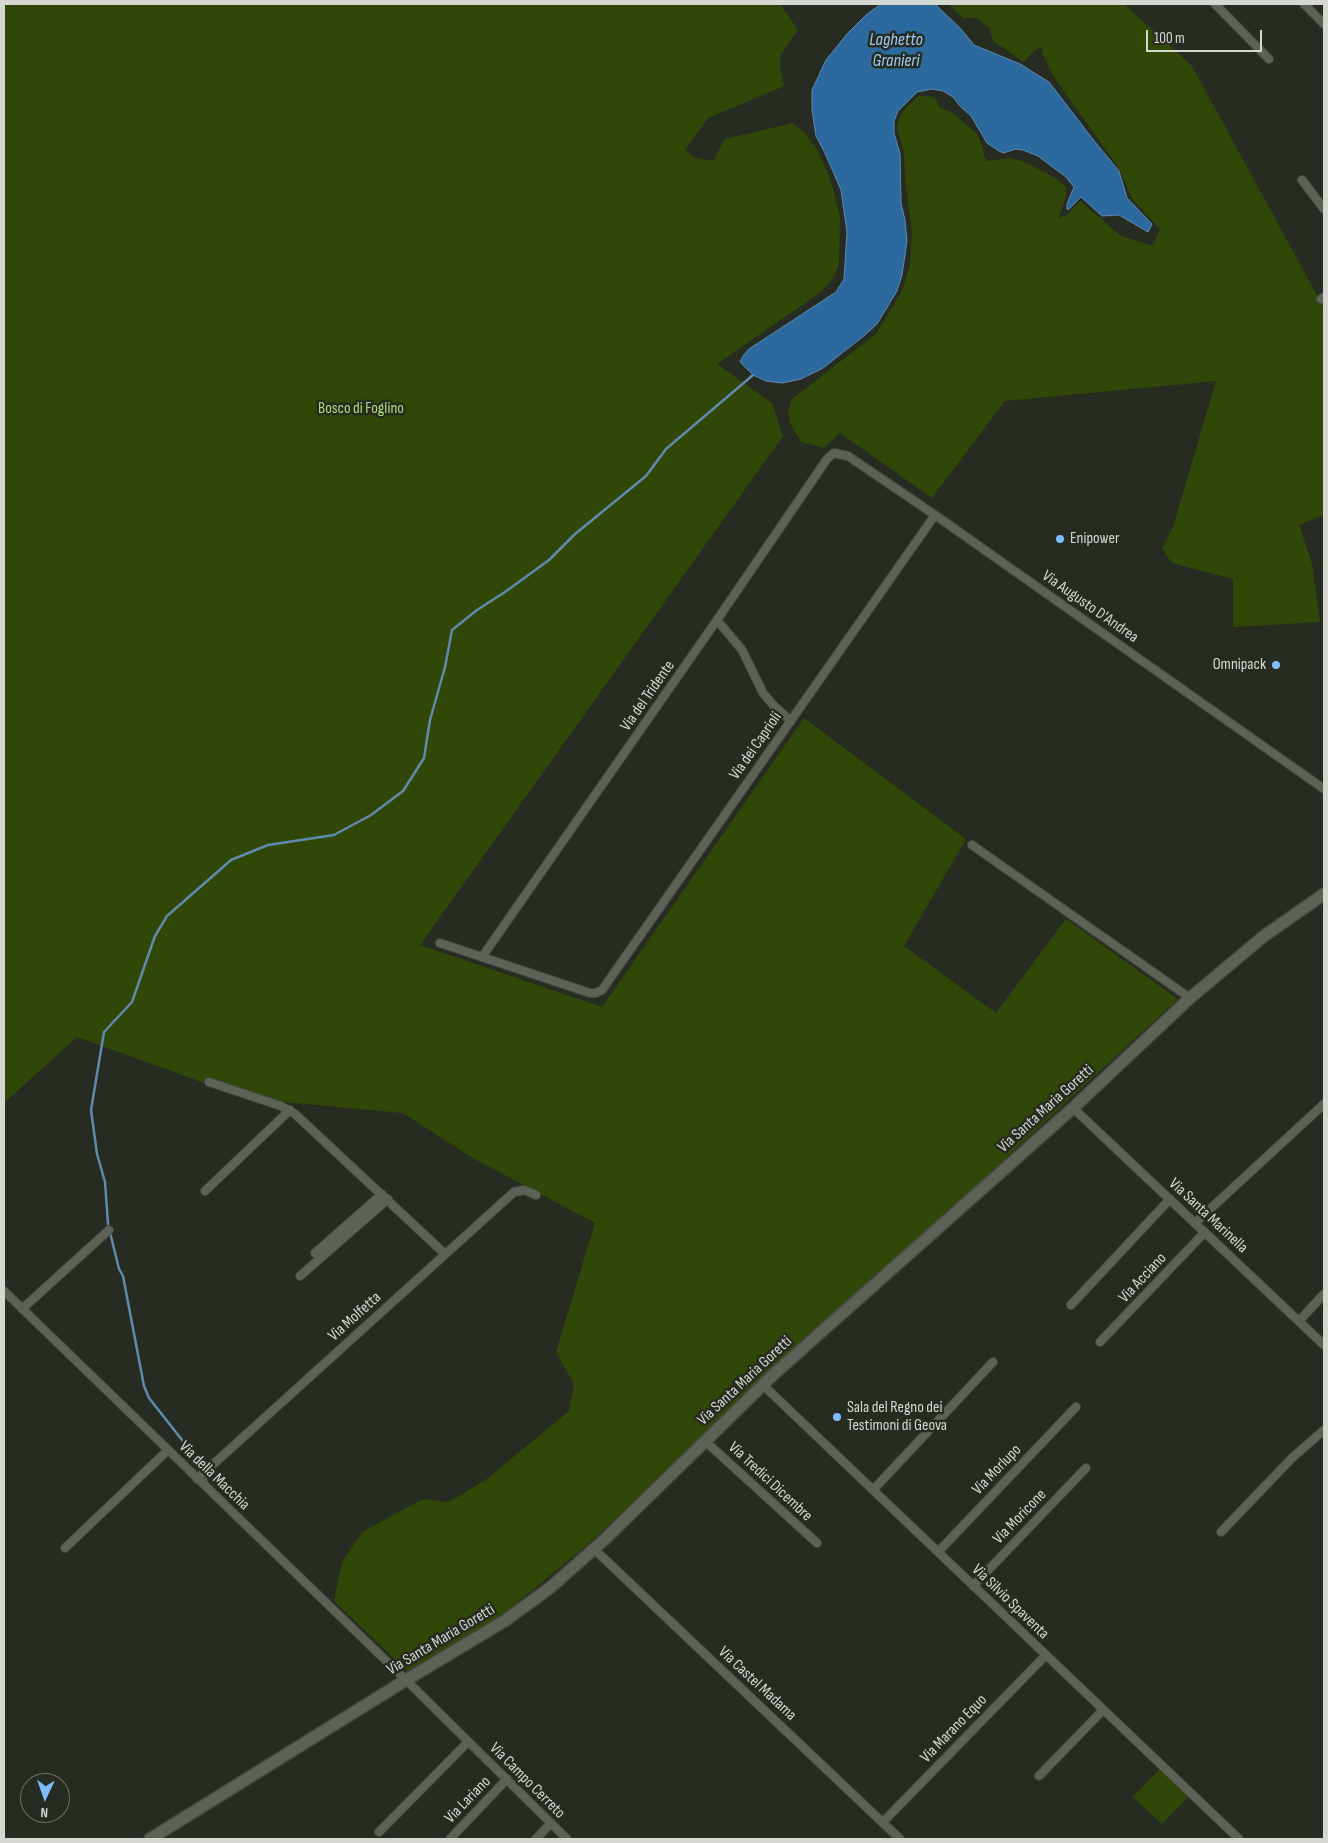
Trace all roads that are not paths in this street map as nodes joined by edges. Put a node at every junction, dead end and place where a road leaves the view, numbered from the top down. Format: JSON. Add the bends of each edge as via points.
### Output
{"nodes":[{"id":1,"x":1215,"y":4,"type":"edge"},
{"id":2,"x":1304,"y":4,"type":"edge"},
{"id":3,"x":1324,"y":24,"type":"edge"},
{"id":4,"x":1269,"y":59,"type":"dead end"},
{"id":5,"x":1302,"y":180,"type":"dead end"},
{"id":6,"x":1324,"y":208,"type":"edge"},
{"id":7,"x":837,"y":453,"type":"joint"},
{"id":8,"x":935,"y":515,"type":"junction"},
{"id":9,"x":717,"y":620,"type":"junction"},
{"id":10,"x":791,"y":721,"type":"junction"},
{"id":11,"x":1324,"y":789,"type":"edge"},
{"id":12,"x":972,"y":845,"type":"dead end"},
{"id":13,"x":1324,"y":894,"type":"edge"},
{"id":14,"x":440,"y":943,"type":"dead end"},
{"id":15,"x":482,"y":957,"type":"junction"},
{"id":16,"x":1190,"y":998,"type":"junction"},
{"id":17,"x":209,"y":1082,"type":"dead end"},
{"id":18,"x":1324,"y":1104,"type":"edge"},
{"id":19,"x":1073,"y":1108,"type":"junction"},
{"id":20,"x":290,"y":1110,"type":"junction"},
{"id":21,"x":205,"y":1191,"type":"dead end"},
{"id":22,"x":536,"y":1195,"type":"dead end"},
{"id":23,"x":385,"y":1196,"type":"junction"},
{"id":24,"x":1170,"y":1199,"type":"junction"},
{"id":25,"x":1195,"y":1223,"type":"junction"},
{"id":26,"x":109,"y":1230,"type":"dead end"},
{"id":27,"x":1205,"y":1232,"type":"junction"},
{"id":28,"x":316,"y":1253,"type":"dead end"},
{"id":29,"x":445,"y":1254,"type":"junction"},
{"id":30,"x":300,"y":1276,"type":"dead end"},
{"id":31,"x":4,"y":1291,"type":"edge"},
{"id":32,"x":1324,"y":1294,"type":"edge"},
{"id":33,"x":1071,"y":1305,"type":"dead end"},
{"id":34,"x":22,"y":1309,"type":"junction"},
{"id":35,"x":1299,"y":1320,"type":"junction"},
{"id":36,"x":1100,"y":1342,"type":"dead end"},
{"id":37,"x":1324,"y":1345,"type":"edge"},
{"id":38,"x":993,"y":1362,"type":"dead end"},
{"id":39,"x":763,"y":1385,"type":"junction"},
{"id":40,"x":1076,"y":1406,"type":"dead end"},
{"id":41,"x":1324,"y":1430,"type":"edge"},
{"id":42,"x":705,"y":1440,"type":"junction"},
{"id":43,"x":168,"y":1450,"type":"junction"},
{"id":44,"x":1086,"y":1468,"type":"dead end"},
{"id":45,"x":198,"y":1478,"type":"junction"},
{"id":46,"x":873,"y":1490,"type":"junction"},
{"id":47,"x":1222,"y":1532,"type":"dead end"},
{"id":48,"x":816,"y":1543,"type":"dead end"},
{"id":49,"x":65,"y":1548,"type":"dead end"},
{"id":50,"x":594,"y":1549,"type":"junction"},
{"id":51,"x":938,"y":1552,"type":"junction"},
{"id":52,"x":973,"y":1586,"type":"junction"},
{"id":53,"x":1046,"y":1655,"type":"junction"},
{"id":54,"x":406,"y":1680,"type":"junction"},
{"id":55,"x":1103,"y":1710,"type":"junction"},
{"id":56,"x":468,"y":1742,"type":"junction"},
{"id":57,"x":1040,"y":1776,"type":"dead end"},
{"id":58,"x":507,"y":1779,"type":"junction"},
{"id":59,"x":883,"y":1822,"type":"junction"},
{"id":60,"x":551,"y":1823,"type":"junction"},
{"id":61,"x":379,"y":1832,"type":"dead end"},
{"id":62,"x":150,"y":1839,"type":"edge"},
{"id":63,"x":450,"y":1839,"type":"edge"},
{"id":64,"x":536,"y":1839,"type":"edge"},
{"id":65,"x":567,"y":1839,"type":"edge"},
{"id":66,"x":900,"y":1839,"type":"edge"},
{"id":67,"x":1239,"y":1839,"type":"edge"}],
"edges":[{"from":1,"to":4,"type":"street"},
{"from":2,"to":3,"type":"street"},
{"from":5,"to":6,"type":"street"},
{"from":7,"to":8,"type":"street","name":"Via Augusto D'Andrea","via":[[850,457]]},
{"from":7,"to":9,"type":"street","name":"Via del Tridente","via":[[828,457]]},
{"from":8,"to":10,"type":"street","name":"Via dei Caprioli"},
{"from":8,"to":11,"type":"street","name":"Via Augusto D'Andrea"},
{"from":9,"to":10,"type":"street","via":[[742,650],[766,698]]},
{"from":9,"to":15,"type":"street","name":"Via del Tridente"},
{"from":10,"to":15,"type":"street","name":"Via dei Caprioli","via":[[599,992],[590,993]]},
{"from":12,"to":16,"type":"street"},
{"from":13,"to":16,"type":"main road","name":"Via Santa Maria Goretti","via":[[1264,936]]},
{"from":14,"to":15,"type":"street"},
{"from":16,"to":19,"type":"main road","name":"Via Santa Maria Goretti"},
{"from":17,"to":20,"type":"street"},
{"from":18,"to":25,"type":"street"},
{"from":19,"to":24,"type":"street","name":"Via Santa Marinella"},
{"from":19,"to":39,"type":"main road","name":"Via Santa Maria Goretti"},
{"from":20,"to":21,"type":"street"},
{"from":20,"to":23,"type":"street"},
{"from":22,"to":29,"type":"street","name":"Via Molfetta","via":[[524,1190],[514,1192]]},
{"from":23,"to":28,"type":"street"},
{"from":23,"to":29,"type":"street"},
{"from":23,"to":30,"type":"street"},
{"from":24,"to":25,"type":"street","name":"Via Santa Marinella"},
{"from":24,"to":33,"type":"street"},
{"from":25,"to":27,"type":"street","name":"Via Santa Marinella"},
{"from":26,"to":34,"type":"street"},
{"from":27,"to":35,"type":"street","name":"Via Santa Marinella"},
{"from":27,"to":36,"type":"street","name":"Via Acciano"},
{"from":29,"to":45,"type":"street","name":"Via Molfetta"},
{"from":31,"to":34,"type":"street","name":"Via della Macchia"},
{"from":32,"to":35,"type":"street"},
{"from":34,"to":43,"type":"street","name":"Via della Macchia"},
{"from":35,"to":37,"type":"street","name":"Via Santa Marinella"},
{"from":38,"to":46,"type":"street"},
{"from":39,"to":42,"type":"main road","name":"Via Santa Maria Goretti"},
{"from":39,"to":46,"type":"street","name":"Via Silvio Spaventa"},
{"from":40,"to":51,"type":"street","name":"Via Morlupo"},
{"from":41,"to":47,"type":"street","via":[[1288,1462]]},
{"from":42,"to":48,"type":"street","name":"Via Tredici Dicembre"},
{"from":42,"to":50,"type":"main road","name":"Via Santa Maria Goretti"},
{"from":43,"to":45,"type":"street","name":"Via della Macchia"},
{"from":43,"to":49,"type":"street"},
{"from":44,"to":52,"type":"street","name":"Via Moricone"},
{"from":45,"to":54,"type":"street","name":"Via della Macchia"},
{"from":46,"to":51,"type":"street","name":"Via Silvio Spaventa"},
{"from":50,"to":54,"type":"main road","name":"Via Santa Maria Goretti","via":[[514,1614]]},
{"from":50,"to":59,"type":"street","name":"Via Castel Madama"},
{"from":51,"to":52,"type":"street","name":"Via Silvio Spaventa"},
{"from":52,"to":53,"type":"street","name":"Via Silvio Spaventa"},
{"from":53,"to":55,"type":"street","name":"Via Silvio Spaventa"},
{"from":53,"to":59,"type":"street","name":"Via Marano Equo"},
{"from":54,"to":56,"type":"street","name":"Via Campo Cerreto"},
{"from":54,"to":62,"type":"main road","name":"Via Santa Maria Goretti"},
{"from":55,"to":57,"type":"street"},
{"from":55,"to":67,"type":"street","name":"Via Silvio Spaventa"},
{"from":56,"to":58,"type":"street","name":"Via Campo Cerreto"},
{"from":56,"to":61,"type":"street","name":"Via Campo Cerreto"},
{"from":58,"to":60,"type":"street","name":"Via Campo Cerreto"},
{"from":58,"to":63,"type":"street","name":"Via Lariano"},
{"from":59,"to":66,"type":"street","name":"Via Castel Madama"},
{"from":60,"to":64,"type":"street"},
{"from":60,"to":65,"type":"street","name":"Via Campo Cerreto"}]}
